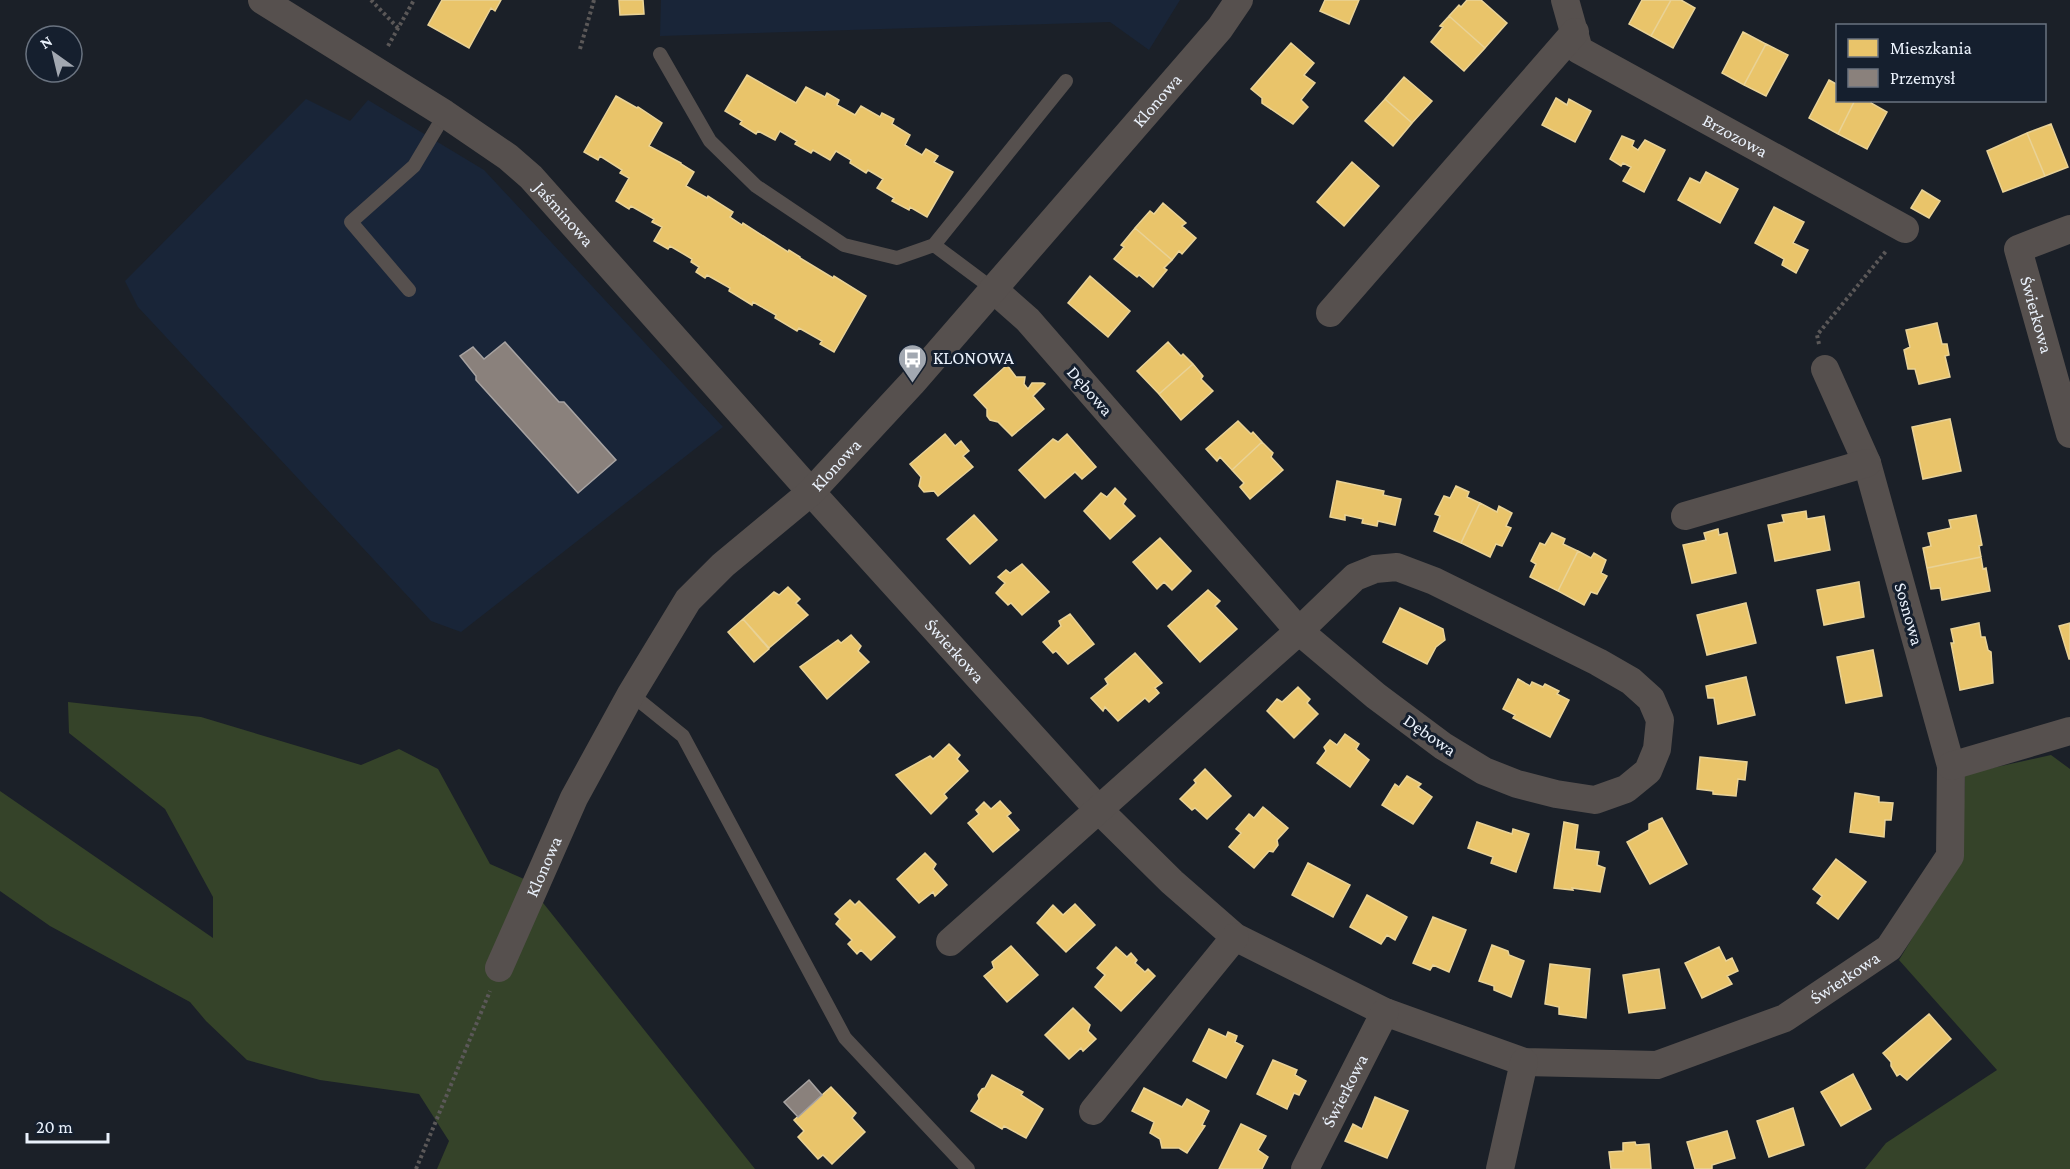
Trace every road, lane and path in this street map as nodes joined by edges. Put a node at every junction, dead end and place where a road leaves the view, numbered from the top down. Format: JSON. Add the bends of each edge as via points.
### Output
{"nodes":[{"id":1,"x":262,"y":0,"type":"edge"},
{"id":2,"x":371,"y":0,"type":"edge"},
{"id":3,"x":414,"y":0,"type":"edge"},
{"id":4,"x":594,"y":0,"type":"edge"},
{"id":5,"x":1239,"y":0,"type":"edge"},
{"id":6,"x":1565,"y":0,"type":"edge"},
{"id":7,"x":398,"y":28,"type":"junction"},
{"id":8,"x":1575,"y":32,"type":"junction"},
{"id":9,"x":580,"y":49,"type":"dead end"},
{"id":10,"x":660,"y":54,"type":"dead end"},
{"id":11,"x":374,"y":70,"type":"junction"},
{"id":12,"x":1066,"y":81,"type":"dead end"},
{"id":13,"x":445,"y":114,"type":"junction"},
{"id":14,"x":1905,"y":229,"type":"joint"},
{"id":15,"x":2070,"y":230,"type":"edge"},
{"id":16,"x":934,"y":245,"type":"junction"},
{"id":17,"x":993,"y":289,"type":"junction"},
{"id":18,"x":409,"y":290,"type":"dead end"},
{"id":19,"x":1330,"y":314,"type":"dead end"},
{"id":20,"x":1825,"y":369,"type":"joint"},
{"id":21,"x":2070,"y":434,"type":"edge"},
{"id":22,"x":1867,"y":463,"type":"junction"},
{"id":23,"x":811,"y":492,"type":"junction"},
{"id":24,"x":1685,"y":516,"type":"dead end"},
{"id":25,"x":1299,"y":631,"type":"junction"},
{"id":26,"x":631,"y":694,"type":"junction"},
{"id":27,"x":2070,"y":731,"type":"edge"},
{"id":28,"x":1951,"y":766,"type":"junction"},
{"id":29,"x":1099,"y":810,"type":"junction"},
{"id":30,"x":1235,"y":937,"type":"junction"},
{"id":31,"x":950,"y":942,"type":"dead end"},
{"id":32,"x":499,"y":968,"type":"joint"},
{"id":33,"x":1385,"y":1012,"type":"junction"},
{"id":34,"x":1524,"y":1062,"type":"junction"},
{"id":35,"x":1093,"y":1111,"type":"dead end"},
{"id":36,"x":416,"y":1169,"type":"edge"},
{"id":37,"x":968,"y":1169,"type":"edge"},
{"id":38,"x":1305,"y":1169,"type":"edge"},
{"id":39,"x":1500,"y":1169,"type":"edge"}],
"edges":[{"from":1,"to":11,"type":"street","name":"Jaśminowa"},
{"from":2,"to":7,"type":"path"},
{"from":3,"to":7,"type":"path"},
{"from":4,"to":9,"type":"path"},
{"from":5,"to":17,"type":"street","name":"Klonowa","via":[[1220,28]]},
{"from":6,"to":8,"type":"street","name":"Brzozowa"},
{"from":7,"to":11,"type":"path"},
{"from":8,"to":14,"type":"street","name":"Brzozowa","via":[[1580,50]]},
{"from":8,"to":19,"type":"street"},
{"from":10,"to":16,"type":"lane","via":[[710,141],[756,186],[844,245],[897,258]]},
{"from":11,"to":13,"type":"street","name":"Jaśminowa"},
{"from":12,"to":16,"type":"lane"},
{"from":13,"to":18,"type":"lane","via":[[414,166],[351,222]]},
{"from":13,"to":23,"type":"street","name":"Jaśminowa","via":[[531,177]]},
{"from":14,"to":20,"type":"path","via":[[1817,335]]},
{"from":15,"to":21,"type":"street","name":"Świerkowa","via":[[2018,249]]},
{"from":16,"to":17,"type":"lane"},
{"from":17,"to":23,"type":"street","name":"Klonowa"},
{"from":17,"to":25,"type":"street","name":"Dębowa","via":[[1028,320]]},
{"from":20,"to":22,"type":"street","name":"Sosnowa"},
{"from":22,"to":24,"type":"street"},
{"from":22,"to":28,"type":"street","name":"Sosnowa"},
{"from":23,"to":26,"type":"street","name":"Klonowa","via":[[723,565],[688,600]]},
{"from":23,"to":29,"type":"street","name":"Świerkowa"},
{"from":25,"to":25,"type":"street","name":"Dębowa","via":[[1443,746],[1484,771],[1517,784],[1595,800],[1626,789],[1648,771],[1657,749],[1660,720],[1651,699],[1631,681],[1434,581],[1397,567],[1375,569],[1355,577]]},
{"from":25,"to":29,"type":"street"},
{"from":26,"to":32,"type":"street","name":"Klonowa","via":[[574,798]]},
{"from":26,"to":37,"type":"lane","via":[[683,736],[845,1038]]},
{"from":27,"to":28,"type":"street"},
{"from":28,"to":34,"type":"street","name":"Świerkowa","via":[[1950,856],[1888,948],[1785,1018],[1657,1065]]},
{"from":29,"to":30,"type":"street","name":"Świerkowa"},
{"from":29,"to":31,"type":"street"},
{"from":30,"to":33,"type":"street","name":"Świerkowa"},
{"from":30,"to":35,"type":"street"},
{"from":32,"to":36,"type":"path"},
{"from":33,"to":34,"type":"street","name":"Świerkowa"},
{"from":33,"to":38,"type":"street","name":"Świerkowa"},
{"from":34,"to":39,"type":"street"}]}
